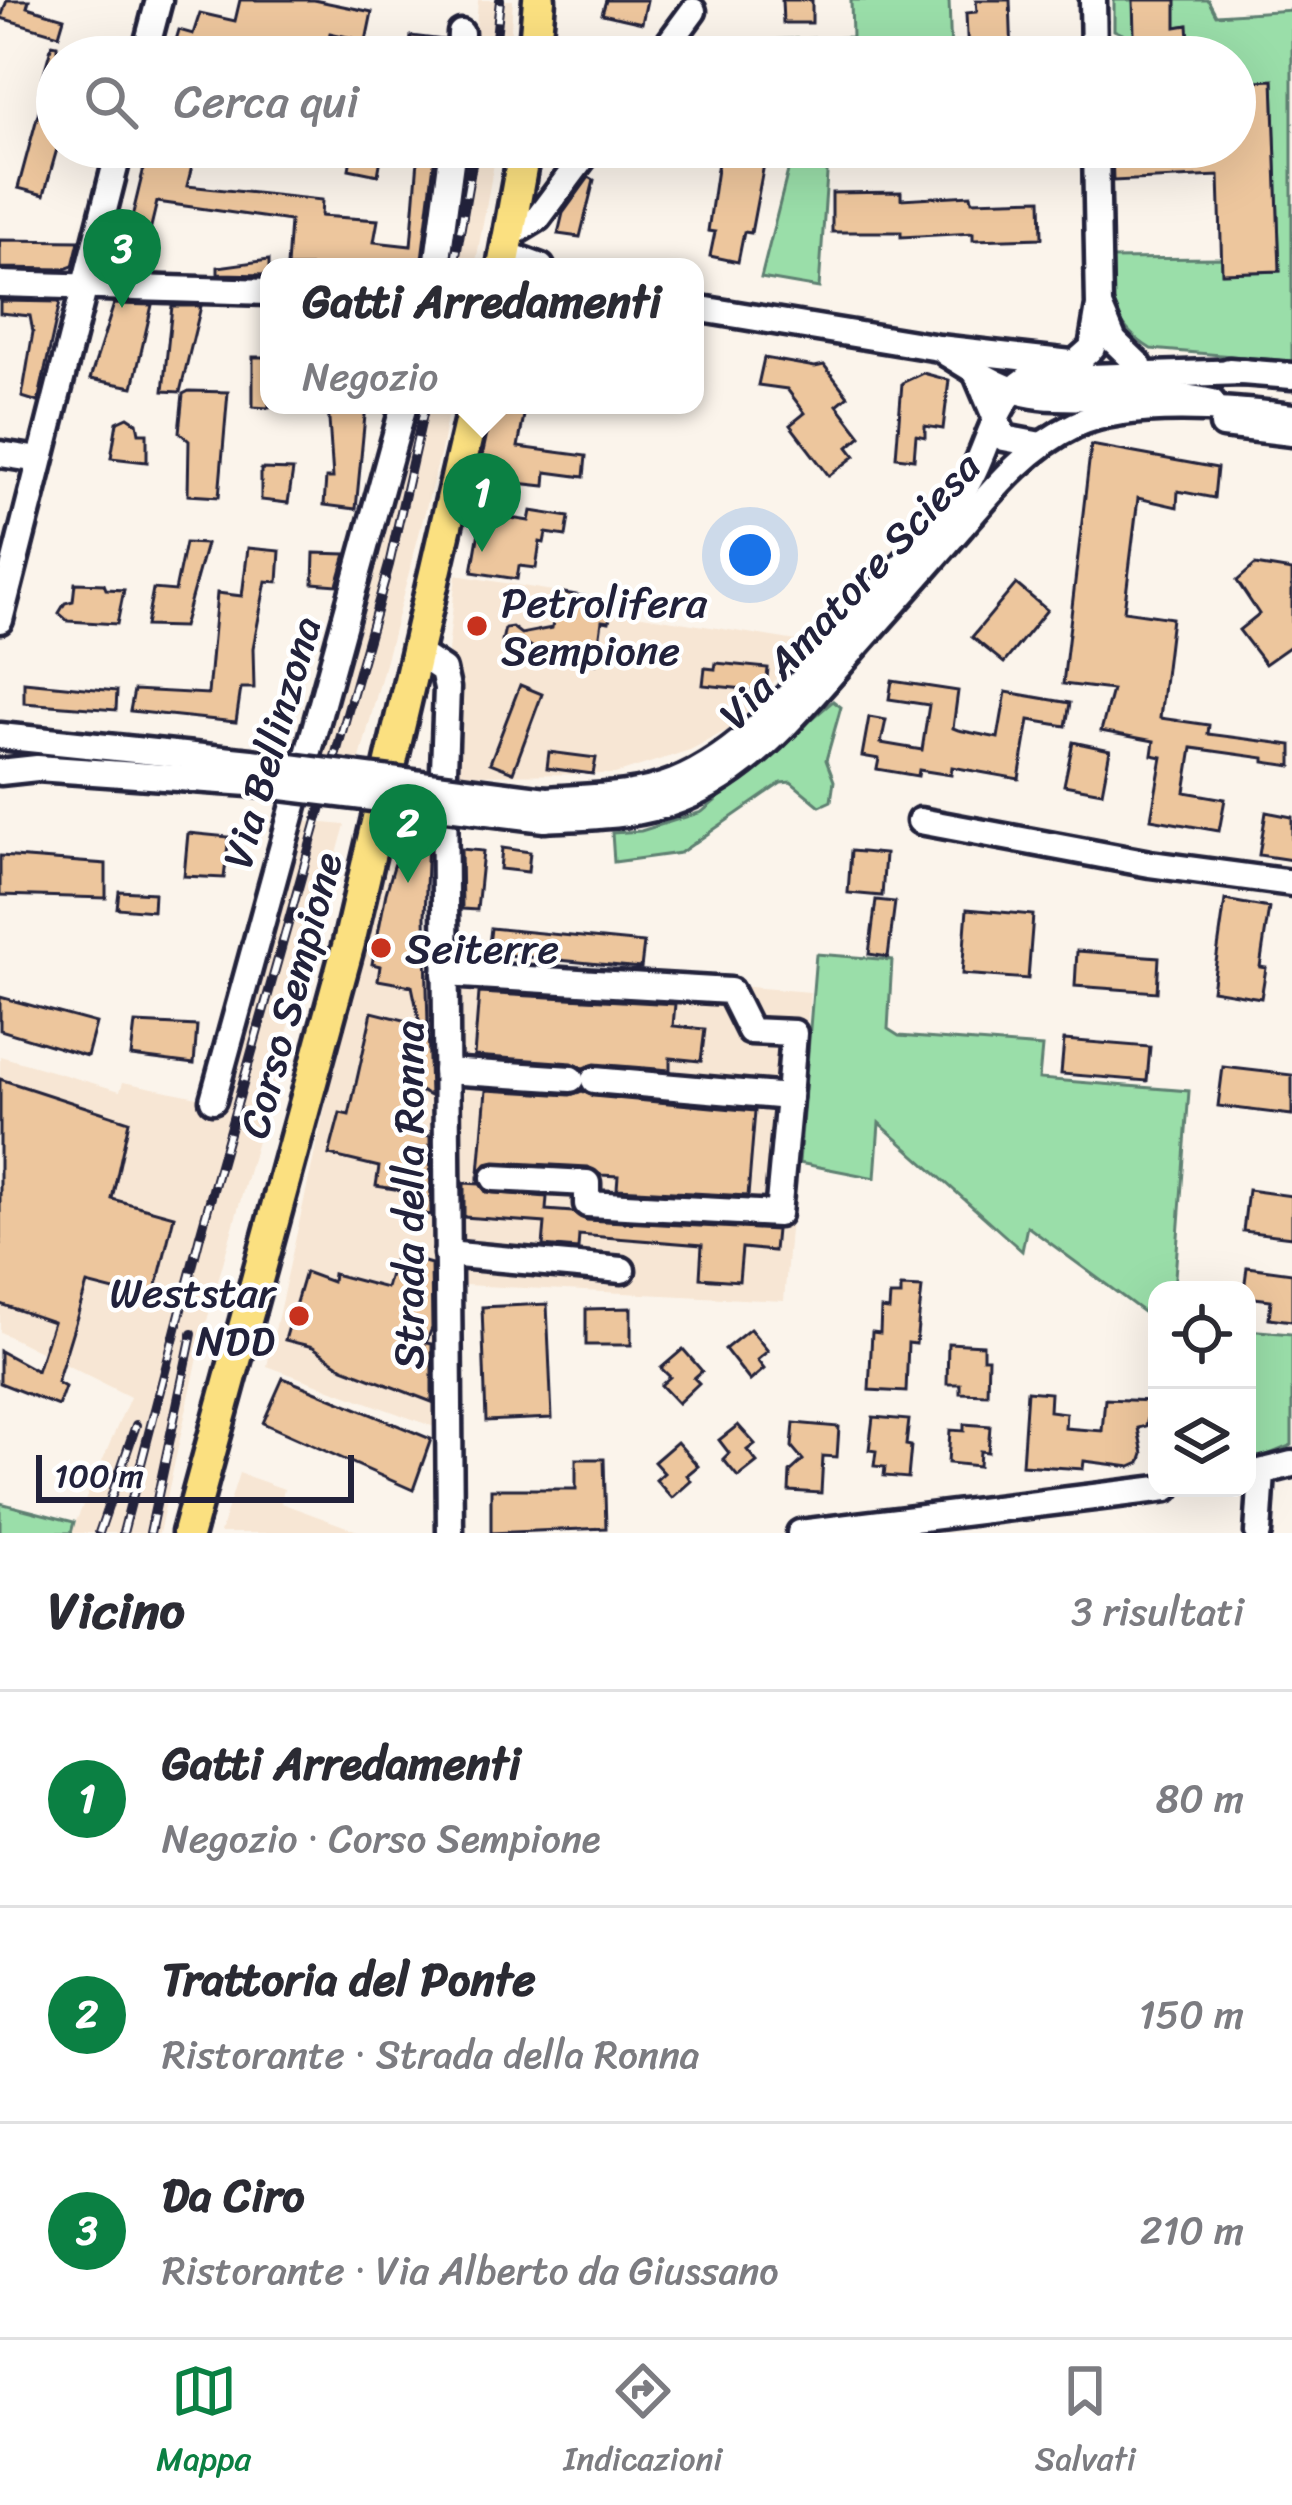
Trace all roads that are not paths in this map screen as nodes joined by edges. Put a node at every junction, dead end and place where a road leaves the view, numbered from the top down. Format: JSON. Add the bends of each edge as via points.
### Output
{"nodes":[{"id":1,"x":159,"y":0,"type":"edge"},
{"id":2,"x":539,"y":0,"type":"edge"},
{"id":3,"x":1093,"y":0,"type":"edge"},
{"id":4,"x":693,"y":11,"type":"dead end"},
{"id":5,"x":150,"y":36,"type":"edge"},
{"id":6,"x":536,"y":36,"type":"edge"},
{"id":7,"x":674,"y":36,"type":"edge"},
{"id":8,"x":1094,"y":36,"type":"edge"},
{"id":9,"x":115,"y":168,"type":"edge"},
{"id":10,"x":450,"y":168,"type":"edge"},
{"id":11,"x":521,"y":168,"type":"edge"},
{"id":12,"x":575,"y":168,"type":"edge"},
{"id":13,"x":1096,"y":168,"type":"edge"},
{"id":14,"x":506,"y":252,"type":"edge"},
{"id":15,"x":438,"y":258,"type":"edge"},
{"id":16,"x":0,"y":284,"type":"edge"},
{"id":17,"x":85,"y":284,"type":"junction"},
{"id":18,"x":260,"y":292,"type":"edge"},
{"id":19,"x":1099,"y":306,"type":"junction"},
{"id":20,"x":704,"y":309,"type":"edge"},
{"id":21,"x":939,"y":348,"type":"junction"},
{"id":22,"x":1074,"y":364,"type":"junction"},
{"id":23,"x":1139,"y":364,"type":"junction"},
{"id":24,"x":976,"y":371,"type":"junction"},
{"id":25,"x":1244,"y":372,"type":"junction"},
{"id":26,"x":1292,"y":376,"type":"edge"},
{"id":27,"x":1011,"y":389,"type":"junction"},
{"id":28,"x":1175,"y":411,"type":"junction"},
{"id":29,"x":1261,"y":413,"type":"junction"},
{"id":30,"x":402,"y":414,"type":"edge"},
{"id":31,"x":472,"y":414,"type":"edge"},
{"id":32,"x":1292,"y":417,"type":"edge"},
{"id":33,"x":996,"y":424,"type":"junction"},
{"id":34,"x":1292,"y":433,"type":"edge"},
{"id":35,"x":1040,"y":445,"type":"junction"},
{"id":36,"x":0,"y":454,"type":"edge"},
{"id":37,"x":39,"y":460,"type":"junction"},
{"id":38,"x":23,"y":523,"type":"junction"},
{"id":39,"x":0,"y":571,"type":"edge"},
{"id":40,"x":0,"y":620,"type":"edge"},
{"id":41,"x":419,"y":654,"type":"junction"},
{"id":42,"x":0,"y":736,"type":"edge"},
{"id":43,"x":0,"y":772,"type":"edge"},
{"id":44,"x":250,"y":772,"type":"junction"},
{"id":45,"x":546,"y":810,"type":"junction"},
{"id":46,"x":920,"y":821,"type":"dead end"},
{"id":47,"x":1292,"y":883,"type":"edge"},
{"id":48,"x":445,"y":974,"type":"junction"},
{"id":49,"x":446,"y":1071,"type":"junction"},
{"id":50,"x":789,"y":1097,"type":"junction"},
{"id":51,"x":213,"y":1100,"type":"dead end"},
{"id":52,"x":494,"y":1178,"type":"dead end"},
{"id":53,"x":447,"y":1254,"type":"junction"},
{"id":54,"x":622,"y":1270,"type":"dead end"},
{"id":55,"x":1292,"y":1463,"type":"edge"},
{"id":56,"x":1256,"y":1473,"type":"edge"},
{"id":57,"x":1148,"y":1490,"type":"edge"},
{"id":58,"x":1256,"y":1497,"type":"edge"},
{"id":59,"x":812,"y":1532,"type":"edge"},
{"id":60,"x":188,"y":1533,"type":"edge"},
{"id":61,"x":450,"y":1533,"type":"edge"},
{"id":62,"x":800,"y":1533,"type":"edge"},
{"id":63,"x":1258,"y":1533,"type":"edge"}],
"edges":[{"from":1,"to":5,"type":"street"},
{"from":2,"to":6,"type":"main road"},
{"from":3,"to":8,"type":"street"},
{"from":4,"to":7,"type":"street"},
{"from":9,"to":17,"type":"street"},
{"from":10,"to":15,"type":"street"},
{"from":11,"to":14,"type":"main road"},
{"from":12,"to":14,"type":"street"},
{"from":13,"to":19,"type":"street"},
{"from":16,"to":17,"type":"street"},
{"from":17,"to":18,"type":"street"},
{"from":17,"to":37,"type":"street"},
{"from":19,"to":22,"type":"street","via":[[1092,347]]},
{"from":19,"to":23,"type":"street","via":[[1114,341]]},
{"from":20,"to":21,"type":"street","name":"Via Amatore Sciesa"},
{"from":21,"to":22,"type":"street","name":"Via Amatore Sciesa"},
{"from":21,"to":24,"type":"street","name":"Via Amatore Sciesa"},
{"from":22,"to":23,"type":"street","name":"Via Amatore Sciesa"},
{"from":23,"to":25,"type":"street","name":"Via Amatore Sciesa"},
{"from":24,"to":27,"type":"street","name":"Via Amatore Sciesa"},
{"from":24,"to":33,"type":"street","name":"Via Amatore Sciesa"},
{"from":25,"to":26,"type":"street","name":"Via Amatore Sciesa"},
{"from":25,"to":27,"type":"street","name":"Via Amatore Sciesa","via":[[1027,379]]},
{"from":27,"to":29,"type":"street","name":"Via Amatore Sciesa","via":[[1040,396],[1176,393]]},
{"from":27,"to":33,"type":"street","name":"Via Amatore Sciesa"},
{"from":28,"to":29,"type":"street","name":"Via Amatore Sciesa"},
{"from":28,"to":34,"type":"street","name":"Via Amatore Sciesa","via":[[1192,422]]},
{"from":28,"to":35,"type":"street","name":"Via Amatore Sciesa","via":[[1078,423]]},
{"from":29,"to":32,"type":"street","name":"Via Amatore Sciesa"},
{"from":30,"to":51,"type":"street","name":"Via Bellinzona"},
{"from":31,"to":41,"type":"main road","name":"Corso Sempione"},
{"from":33,"to":35,"type":"street","name":"Via Amatore Sciesa","via":[[1004,439]]},
{"from":33,"to":45,"type":"street","name":"Via Amatore Sciesa","via":[[968,483],[764,721],[673,782]]},
{"from":35,"to":45,"type":"street","name":"Via Amatore Sciesa","via":[[777,736],[724,776],[679,801],[632,813]]},
{"from":36,"to":37,"type":"street"},
{"from":37,"to":38,"type":"street"},
{"from":38,"to":39,"type":"street"},
{"from":38,"to":40,"type":"street"},
{"from":41,"to":48,"type":"street","name":"Strada della Ronna","via":[[443,670],[447,688]]},
{"from":41,"to":60,"type":"main road","name":"Corso Sempione","via":[[350,943]]},
{"from":42,"to":44,"type":"street","name":"Via Amatore Sciesa"},
{"from":43,"to":44,"type":"street","name":"Via Amatore Sciesa"},
{"from":44,"to":45,"type":"street","name":"Via Amatore Sciesa","bridge":true},
{"from":46,"to":47,"type":"street"},
{"from":48,"to":49,"type":"street","name":"Strada della Ronna"},
{"from":48,"to":50,"type":"street","via":[[730,991],[750,1031],[794,1033]]},
{"from":49,"to":50,"type":"street"},
{"from":49,"to":53,"type":"street","name":"Strada della Ronna"},
{"from":50,"to":52,"type":"street","via":[[778,1214],[586,1204],[587,1183]]},
{"from":53,"to":54,"type":"street"},
{"from":53,"to":61,"type":"street","name":"Strada della Ronna"},
{"from":55,"to":56,"type":"street"},
{"from":57,"to":59,"type":"street"},
{"from":58,"to":63,"type":"street"},
{"from":59,"to":62,"type":"street"}]}
